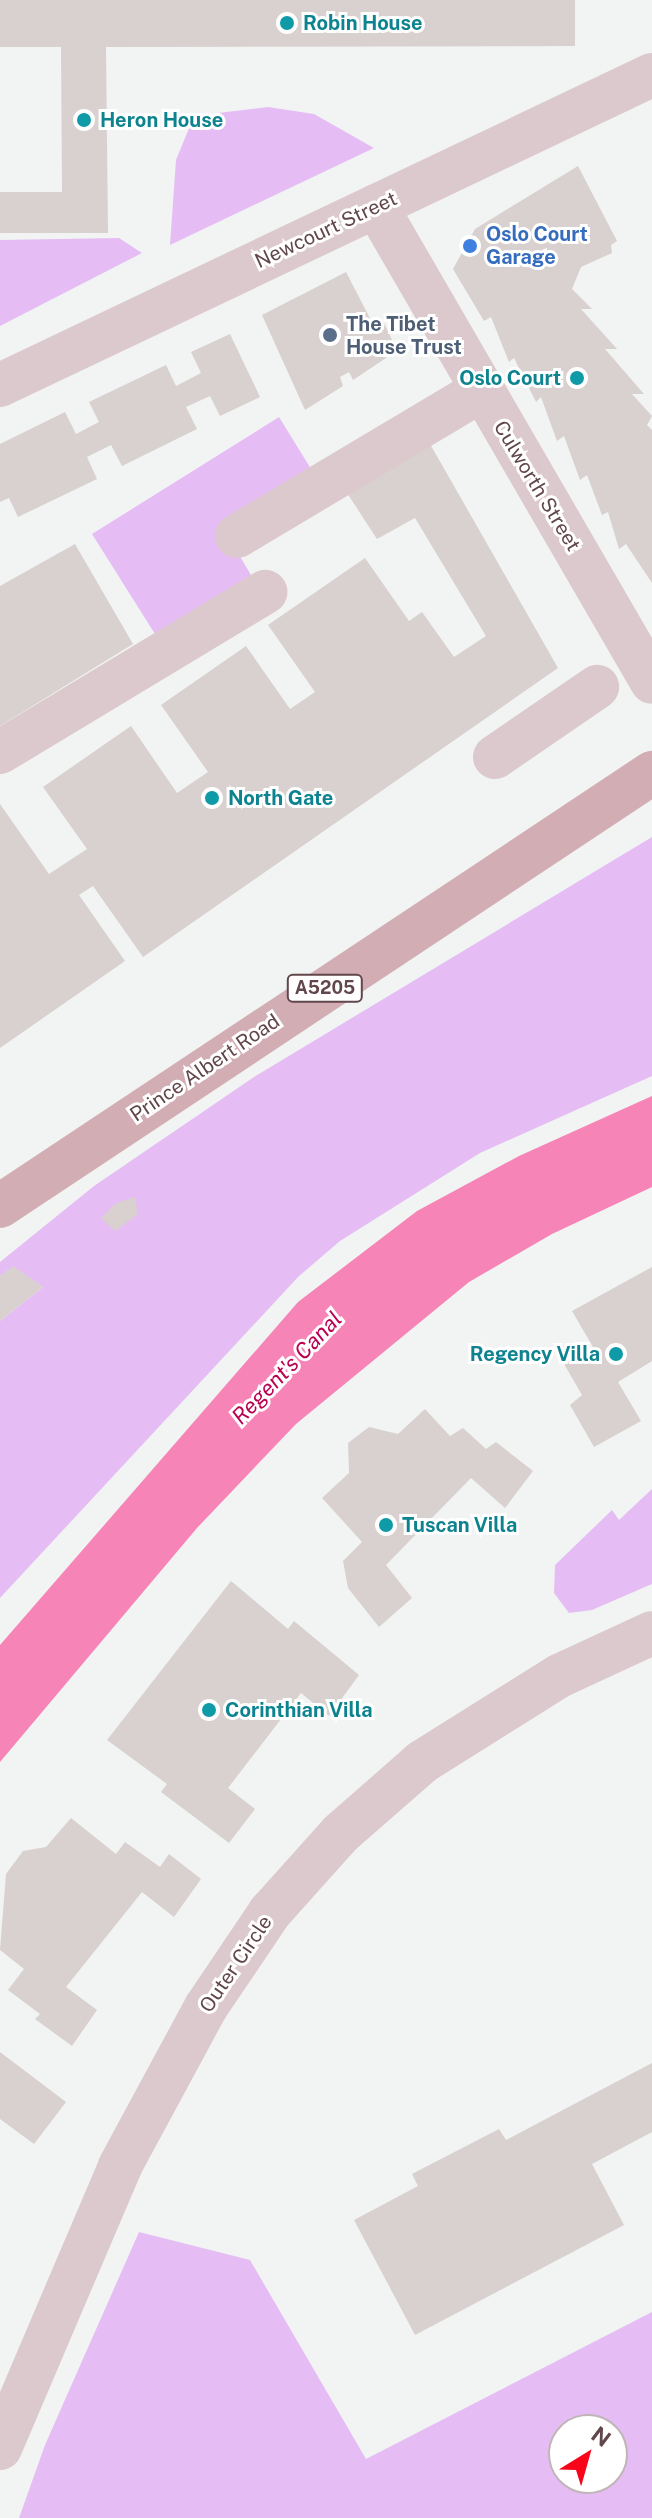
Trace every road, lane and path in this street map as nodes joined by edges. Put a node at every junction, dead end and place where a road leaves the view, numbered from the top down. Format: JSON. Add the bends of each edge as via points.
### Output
{"nodes":[{"id":1,"x":652,"y":75,"type":"edge"},
{"id":2,"x":376,"y":206,"type":"junction"},
{"id":3,"x":0,"y":385,"type":"edge"},
{"id":4,"x":480,"y":391,"type":"junction"},
{"id":5,"x":237,"y":536,"type":"dead end"},
{"id":6,"x":265,"y":592,"type":"dead end"},
{"id":7,"x":652,"y":682,"type":"edge"},
{"id":8,"x":597,"y":687,"type":"dead end"},
{"id":9,"x":0,"y":752,"type":"edge"},
{"id":10,"x":495,"y":757,"type":"dead end"},
{"id":11,"x":652,"y":773,"type":"edge"},
{"id":12,"x":0,"y":1206,"type":"edge"},
{"id":13,"x":652,"y":1633,"type":"edge"},
{"id":14,"x":0,"y":2448,"type":"edge"}],
"edges":[{"from":1,"to":2,"type":"street","name":"Newcourt Street"},
{"from":2,"to":3,"type":"street","name":"Newcourt Street"},
{"from":2,"to":4,"type":"street","name":"Culworth Street"},
{"from":4,"to":5,"type":"street"},
{"from":4,"to":7,"type":"street","name":"Culworth Street"},
{"from":6,"to":9,"type":"street"},
{"from":8,"to":10,"type":"street"},
{"from":11,"to":12,"type":"main road","name":"Prince Albert Road","number":"A5205"},
{"from":13,"to":14,"type":"street","name":"Outer Circle","via":[[559,1676],[422,1762],[341,1833],[270,1912],[206,2007],[120,2166]]}]}
